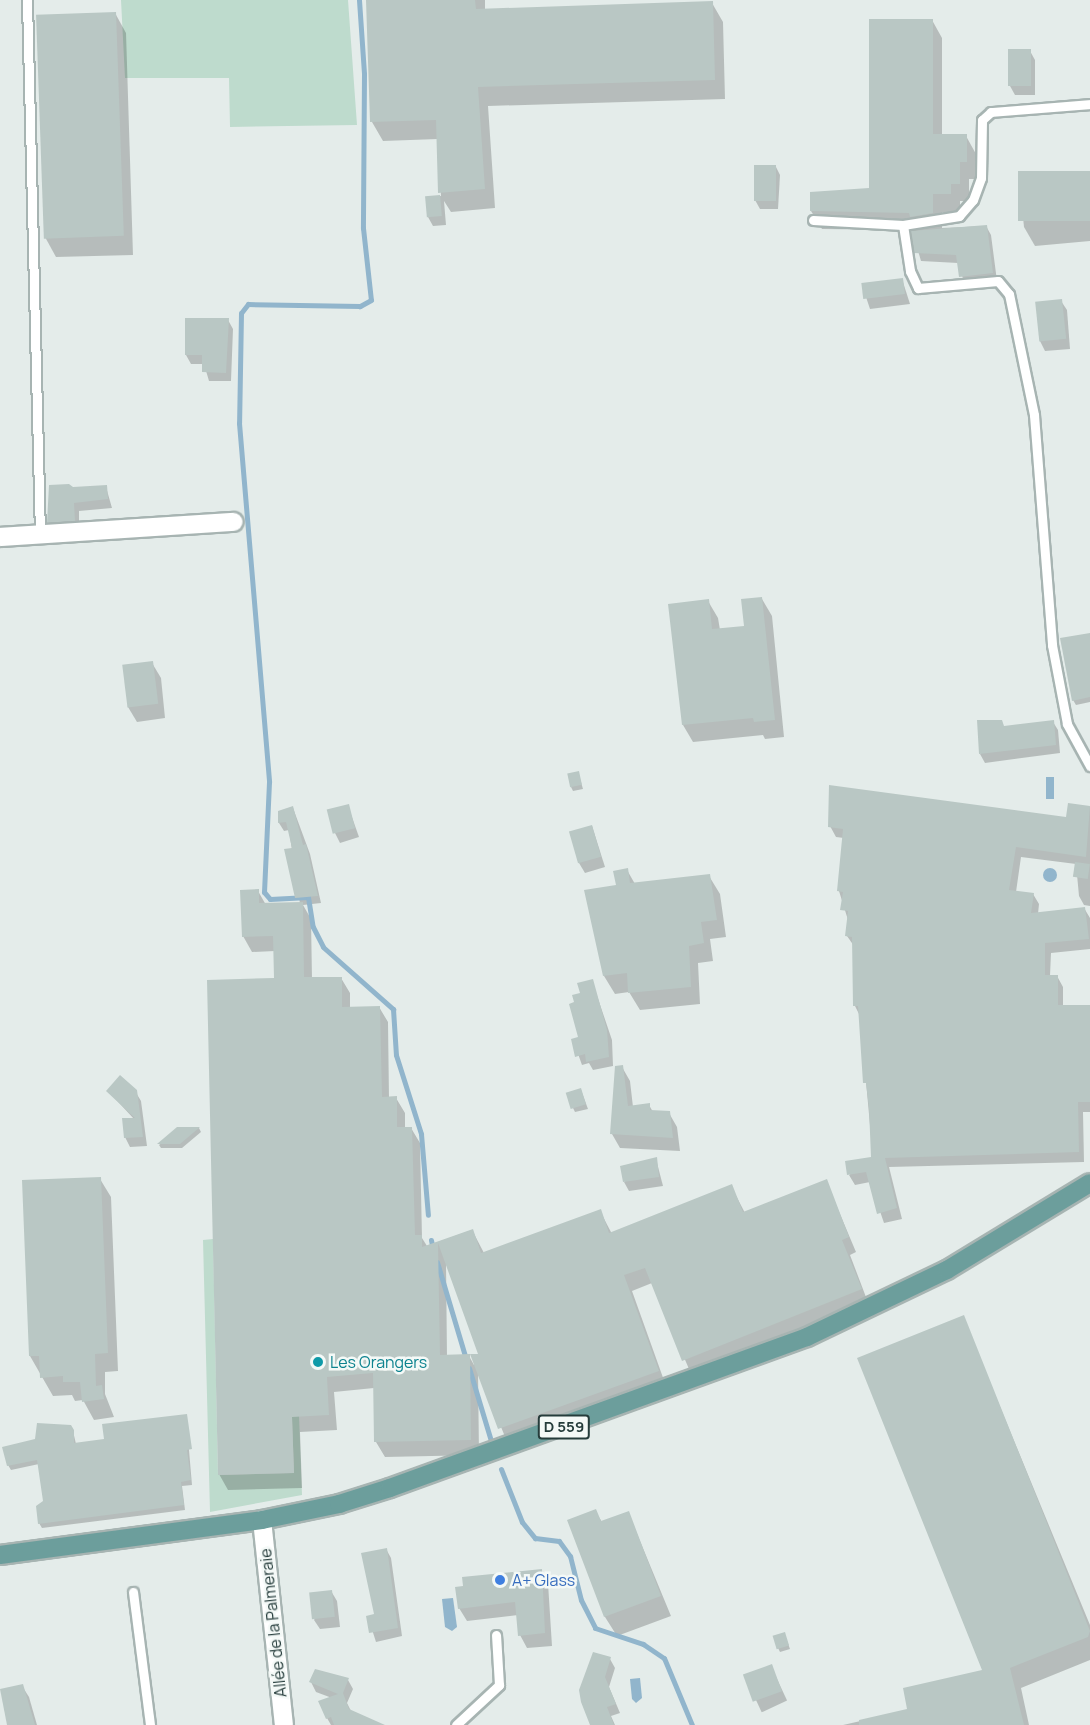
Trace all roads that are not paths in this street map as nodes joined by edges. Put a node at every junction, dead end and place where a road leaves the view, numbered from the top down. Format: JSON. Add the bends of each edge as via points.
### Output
{"nodes":[{"id":1,"x":27,"y":0,"type":"edge"},
{"id":2,"x":1090,"y":104,"type":"edge"},
{"id":3,"x":813,"y":220,"type":"dead end"},
{"id":4,"x":903,"y":225,"type":"junction"},
{"id":5,"x":234,"y":522,"type":"dead end"},
{"id":6,"x":40,"y":536,"type":"junction"},
{"id":7,"x":0,"y":537,"type":"edge"},
{"id":8,"x":1090,"y":766,"type":"edge"},
{"id":9,"x":1090,"y":1183,"type":"edge"},
{"id":10,"x":262,"y":1520,"type":"junction"},
{"id":11,"x":0,"y":1555,"type":"edge"},
{"id":12,"x":133,"y":1592,"type":"dead end"},
{"id":13,"x":496,"y":1635,"type":"dead end"},
{"id":14,"x":150,"y":1725,"type":"edge"},
{"id":15,"x":284,"y":1725,"type":"edge"},
{"id":16,"x":456,"y":1725,"type":"edge"}],
"edges":[{"from":1,"to":6,"type":"lane"},
{"from":2,"to":4,"type":"lane","via":[[991,112],[982,120],[981,178],[973,200],[959,216]]},
{"from":3,"to":4,"type":"lane"},
{"from":4,"to":8,"type":"lane","via":[[910,271],[918,288],[998,281],[1010,294],[1034,415],[1052,645],[1067,724]]},
{"from":5,"to":6,"type":"street"},
{"from":6,"to":7,"type":"street"},
{"from":9,"to":10,"type":"main road","number":"D 559","via":[[1030,1224],[947,1270],[807,1337],[390,1488],[339,1504]]},
{"from":10,"to":11,"type":"main road","number":"D 559"},
{"from":10,"to":15,"type":"street","name":"Allée de la Palmeraie"},
{"from":12,"to":14,"type":"lane"},
{"from":13,"to":16,"type":"lane","via":[[499,1685]]}]}
